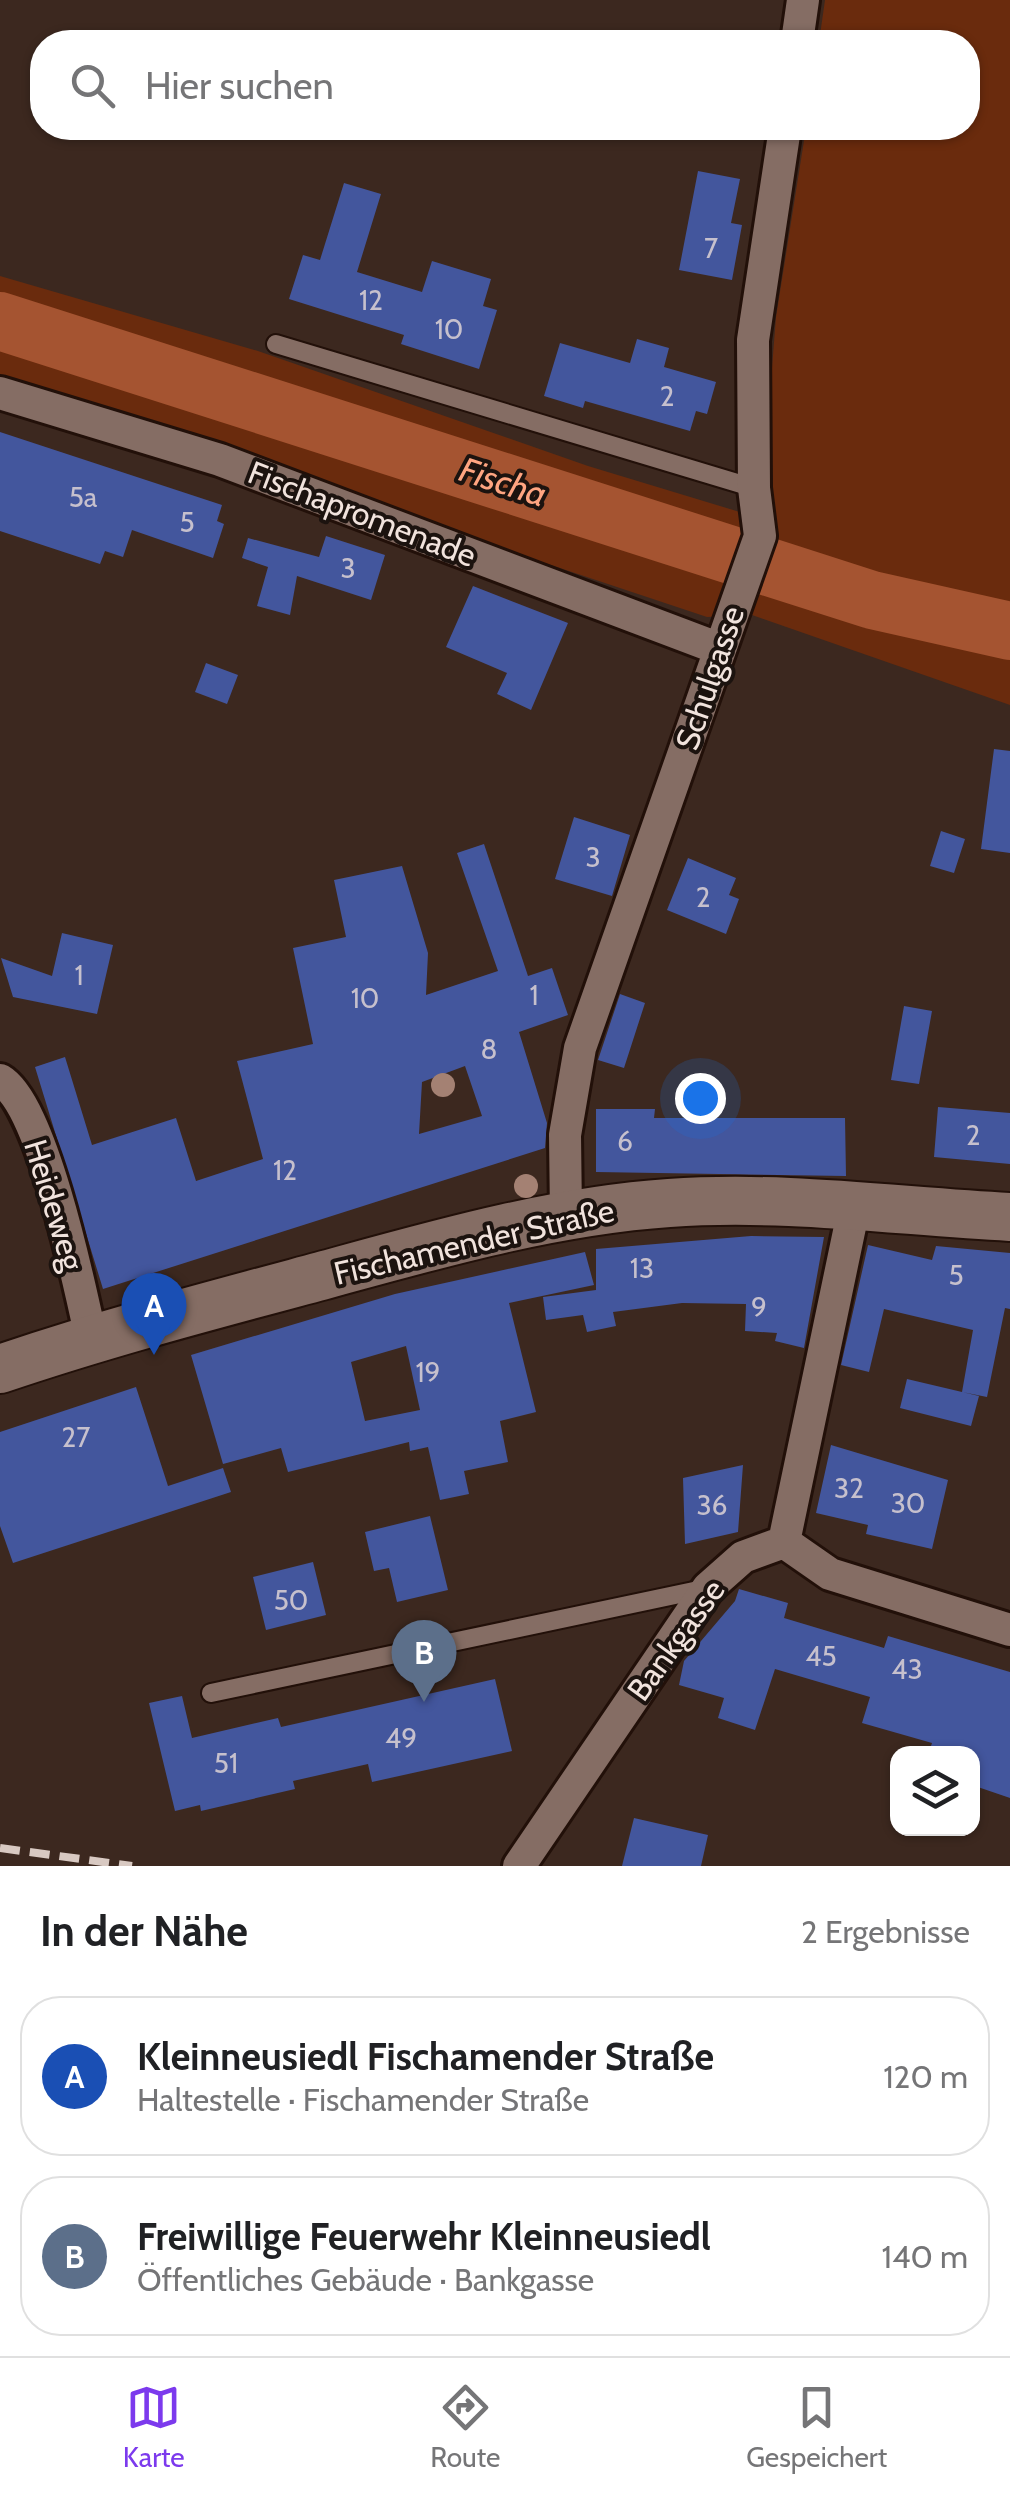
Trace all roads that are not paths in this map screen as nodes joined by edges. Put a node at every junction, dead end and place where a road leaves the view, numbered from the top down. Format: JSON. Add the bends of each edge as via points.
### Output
{"nodes":[{"id":1,"x":803,"y":0,"type":"edge"},
{"id":2,"x":799,"y":30,"type":"edge"},
{"id":3,"x":782,"y":140,"type":"edge"},
{"id":4,"x":276,"y":344,"type":"dead end"},
{"id":5,"x":0,"y":392,"type":"edge"},
{"id":6,"x":754,"y":488,"type":"junction"},
{"id":7,"x":720,"y":649,"type":"junction"},
{"id":8,"x":0,"y":1080,"type":"edge"},
{"id":9,"x":855,"y":1204,"type":"junction"},
{"id":10,"x":566,"y":1215,"type":"junction"},
{"id":11,"x":1010,"y":1217,"type":"edge"},
{"id":12,"x":92,"y":1338,"type":"junction"},
{"id":13,"x":0,"y":1369,"type":"edge"},
{"id":14,"x":784,"y":1542,"type":"junction"},
{"id":15,"x":708,"y":1588,"type":"junction"},
{"id":16,"x":1010,"y":1630,"type":"edge"},
{"id":17,"x":211,"y":1693,"type":"dead end"},
{"id":18,"x":519,"y":1866,"type":"edge"}],
"edges":[{"from":1,"to":2,"type":"street"},
{"from":3,"to":6,"type":"street","name":"Schulgasse","via":[[753,340]]},
{"from":4,"to":6,"type":"lane"},
{"from":5,"to":7,"type":"street","name":"Fischapromenade","via":[[220,460]]},
{"from":6,"to":7,"type":"street","name":"Schulgasse","via":[[760,536]]},
{"from":7,"to":10,"type":"street","name":"Schulgasse","via":[[580,1048],[565,1135]]},
{"from":8,"to":12,"type":"street","name":"Heideweg","via":[[36,1135]]},
{"from":9,"to":10,"type":"main road","name":"Fischamender Straße","via":[[669,1203]]},
{"from":9,"to":11,"type":"main road","name":"Fischamender Straße"},
{"from":9,"to":14,"type":"street"},
{"from":10,"to":12,"type":"main road","name":"Fischamender Straße"},
{"from":12,"to":13,"type":"main road","name":"Fischamender Straße"},
{"from":14,"to":15,"type":"street","name":"Bankgasse","via":[[743,1557]]},
{"from":14,"to":16,"type":"street","via":[[830,1574]]},
{"from":15,"to":17,"type":"lane"},
{"from":15,"to":18,"type":"street","name":"Bankgasse"}]}
